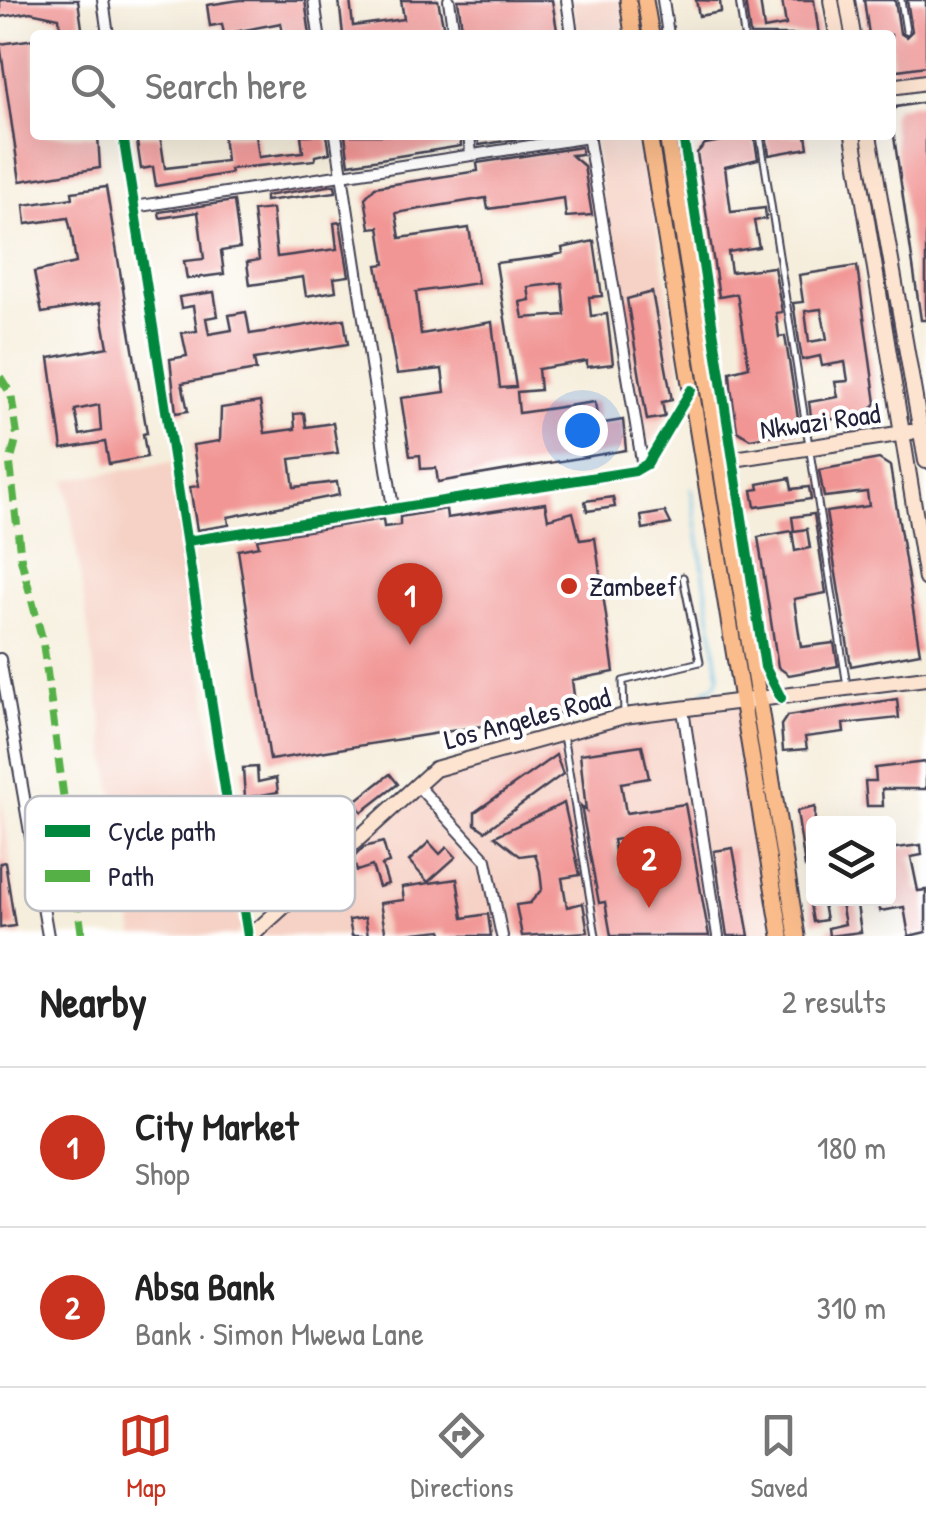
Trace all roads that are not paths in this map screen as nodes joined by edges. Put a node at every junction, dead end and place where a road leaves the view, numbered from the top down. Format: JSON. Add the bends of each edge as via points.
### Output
{"nodes":[{"id":1,"x":102,"y":0,"type":"edge"},
{"id":2,"x":314,"y":0,"type":"edge"},
{"id":3,"x":450,"y":0,"type":"edge"},
{"id":4,"x":567,"y":0,"type":"edge"},
{"id":5,"x":628,"y":0,"type":"edge"},
{"id":6,"x":645,"y":0,"type":"edge"},
{"id":7,"x":663,"y":0,"type":"edge"},
{"id":8,"x":739,"y":0,"type":"edge"},
{"id":9,"x":831,"y":0,"type":"edge"},
{"id":10,"x":847,"y":0,"type":"edge"},
{"id":11,"x":901,"y":0,"type":"edge"},
{"id":12,"x":107,"y":30,"type":"edge"},
{"id":13,"x":319,"y":30,"type":"edge"},
{"id":14,"x":453,"y":30,"type":"edge"},
{"id":15,"x":571,"y":30,"type":"edge"},
{"id":16,"x":632,"y":30,"type":"edge"},
{"id":17,"x":649,"y":30,"type":"edge"},
{"id":18,"x":667,"y":30,"type":"edge"},
{"id":19,"x":743,"y":30,"type":"edge"},
{"id":20,"x":835,"y":30,"type":"edge"},
{"id":21,"x":852,"y":30,"type":"edge"},
{"id":22,"x":906,"y":31,"type":"dead end"},
{"id":23,"x":926,"y":82,"type":"edge"},
{"id":24,"x":896,"y":87,"type":"edge"},
{"id":25,"x":124,"y":140,"type":"edge"},
{"id":26,"x":337,"y":140,"type":"edge"},
{"id":27,"x":469,"y":140,"type":"edge"},
{"id":28,"x":563,"y":140,"type":"edge"},
{"id":29,"x":590,"y":140,"type":"edge"},
{"id":30,"x":649,"y":140,"type":"edge"},
{"id":31,"x":667,"y":140,"type":"edge"},
{"id":32,"x":684,"y":140,"type":"edge"},
{"id":33,"x":761,"y":140,"type":"edge"},
{"id":34,"x":854,"y":140,"type":"edge"},
{"id":35,"x":870,"y":140,"type":"edge"},
{"id":36,"x":471,"y":154,"type":"junction"},
{"id":37,"x":342,"y":174,"type":"junction"},
{"id":38,"x":134,"y":207,"type":"junction"},
{"id":39,"x":691,"y":390,"type":"junction"},
{"id":40,"x":924,"y":429,"type":"edge"},
{"id":41,"x":904,"y":434,"type":"junction"},
{"id":42,"x":807,"y":447,"type":"junction"},
{"id":43,"x":727,"y":460,"type":"junction"},
{"id":44,"x":926,"y":461,"type":"edge"},
{"id":45,"x":642,"y":467,"type":"junction"},
{"id":46,"x":393,"y":508,"type":"junction"},
{"id":47,"x":187,"y":541,"type":"junction"},
{"id":48,"x":683,"y":576,"type":"dead end"},
{"id":49,"x":926,"y":579,"type":"edge"},
{"id":50,"x":0,"y":659,"type":"edge"},
{"id":51,"x":926,"y":678,"type":"edge"},
{"id":52,"x":847,"y":689,"type":"junction"},
{"id":53,"x":781,"y":698,"type":"junction"},
{"id":54,"x":760,"y":701,"type":"junction"},
{"id":55,"x":740,"y":703,"type":"junction"},
{"id":56,"x":683,"y":710,"type":"junction"},
{"id":57,"x":624,"y":716,"type":"junction"},
{"id":58,"x":563,"y":732,"type":"junction"},
{"id":59,"x":416,"y":784,"type":"junction"},
{"id":60,"x":228,"y":796,"type":"edge"},
{"id":61,"x":25,"y":803,"type":"edge"},
{"id":62,"x":355,"y":840,"type":"edge"},
{"id":63,"x":44,"y":911,"type":"edge"},
{"id":64,"x":246,"y":911,"type":"edge"},
{"id":65,"x":277,"y":911,"type":"edge"},
{"id":66,"x":48,"y":936,"type":"edge"},
{"id":67,"x":250,"y":936,"type":"edge"},
{"id":68,"x":502,"y":936,"type":"edge"},
{"id":69,"x":596,"y":936,"type":"edge"},
{"id":70,"x":718,"y":936,"type":"edge"},
{"id":71,"x":781,"y":936,"type":"edge"},
{"id":72,"x":797,"y":936,"type":"edge"}],
"edges":[{"from":1,"to":12,"type":"street"},
{"from":2,"to":13,"type":"street"},
{"from":3,"to":14,"type":"street"},
{"from":4,"to":15,"type":"street"},
{"from":5,"to":16,"type":"main road"},
{"from":6,"to":17,"type":"main road"},
{"from":7,"to":18,"type":"street"},
{"from":8,"to":19,"type":"lane"},
{"from":9,"to":20,"type":"main road"},
{"from":10,"to":21,"type":"main road"},
{"from":11,"to":22,"type":"lane"},
{"from":23,"to":24,"type":"main road"},
{"from":25,"to":38,"type":"street"},
{"from":26,"to":37,"type":"street"},
{"from":27,"to":36,"type":"street"},
{"from":28,"to":36,"type":"street"},
{"from":29,"to":45,"type":"street"},
{"from":30,"to":39,"type":"main road"},
{"from":31,"to":43,"type":"main road"},
{"from":32,"to":43,"type":"street"},
{"from":33,"to":42,"type":"lane"},
{"from":34,"to":41,"type":"main road"},
{"from":35,"to":40,"type":"main road"},
{"from":36,"to":37,"type":"street"},
{"from":37,"to":38,"type":"street"},
{"from":37,"to":46,"type":"street"},
{"from":38,"to":47,"type":"street"},
{"from":39,"to":45,"type":"street"},
{"from":39,"to":55,"type":"main road"},
{"from":40,"to":41,"type":"main road","name":"Nkwazi Road"},
{"from":40,"to":44,"type":"main road"},
{"from":41,"to":42,"type":"main road","name":"Nkwazi Road"},
{"from":41,"to":49,"type":"main road"},
{"from":42,"to":43,"type":"main road","name":"Nkwazi Road"},
{"from":42,"to":52,"type":"lane"},
{"from":43,"to":53,"type":"street","via":[[765,667]]},
{"from":43,"to":54,"type":"main road"},
{"from":45,"to":46,"type":"street"},
{"from":46,"to":47,"type":"street"},
{"from":47,"to":60,"type":"street"},
{"from":48,"to":57,"type":"lane","via":[[700,662],[622,681]]},
{"from":50,"to":61,"type":"street"},
{"from":51,"to":52,"type":"main road","name":"Los Angeles Road"},
{"from":52,"to":53,"type":"main road","name":"Los Angeles Road"},
{"from":53,"to":54,"type":"main road","name":"Los Angeles Road"},
{"from":54,"to":55,"type":"main road","name":"Los Angeles Road"},
{"from":54,"to":72,"type":"main road"},
{"from":55,"to":56,"type":"main road","name":"Los Angeles Road"},
{"from":55,"to":71,"type":"main road"},
{"from":56,"to":57,"type":"main road","name":"Los Angeles Road"},
{"from":56,"to":70,"type":"street"},
{"from":57,"to":58,"type":"main road","name":"Los Angeles Road"},
{"from":58,"to":59,"type":"main road","name":"Los Angeles Road","via":[[436,770]]},
{"from":58,"to":69,"type":"lane"},
{"from":59,"to":62,"type":"main road","name":"Los Angeles Road"},
{"from":59,"to":68,"type":"street","via":[[486,860]]},
{"from":63,"to":66,"type":"street"},
{"from":64,"to":67,"type":"street"},
{"from":65,"to":67,"type":"main road","name":"Los Angeles Road"}]}
